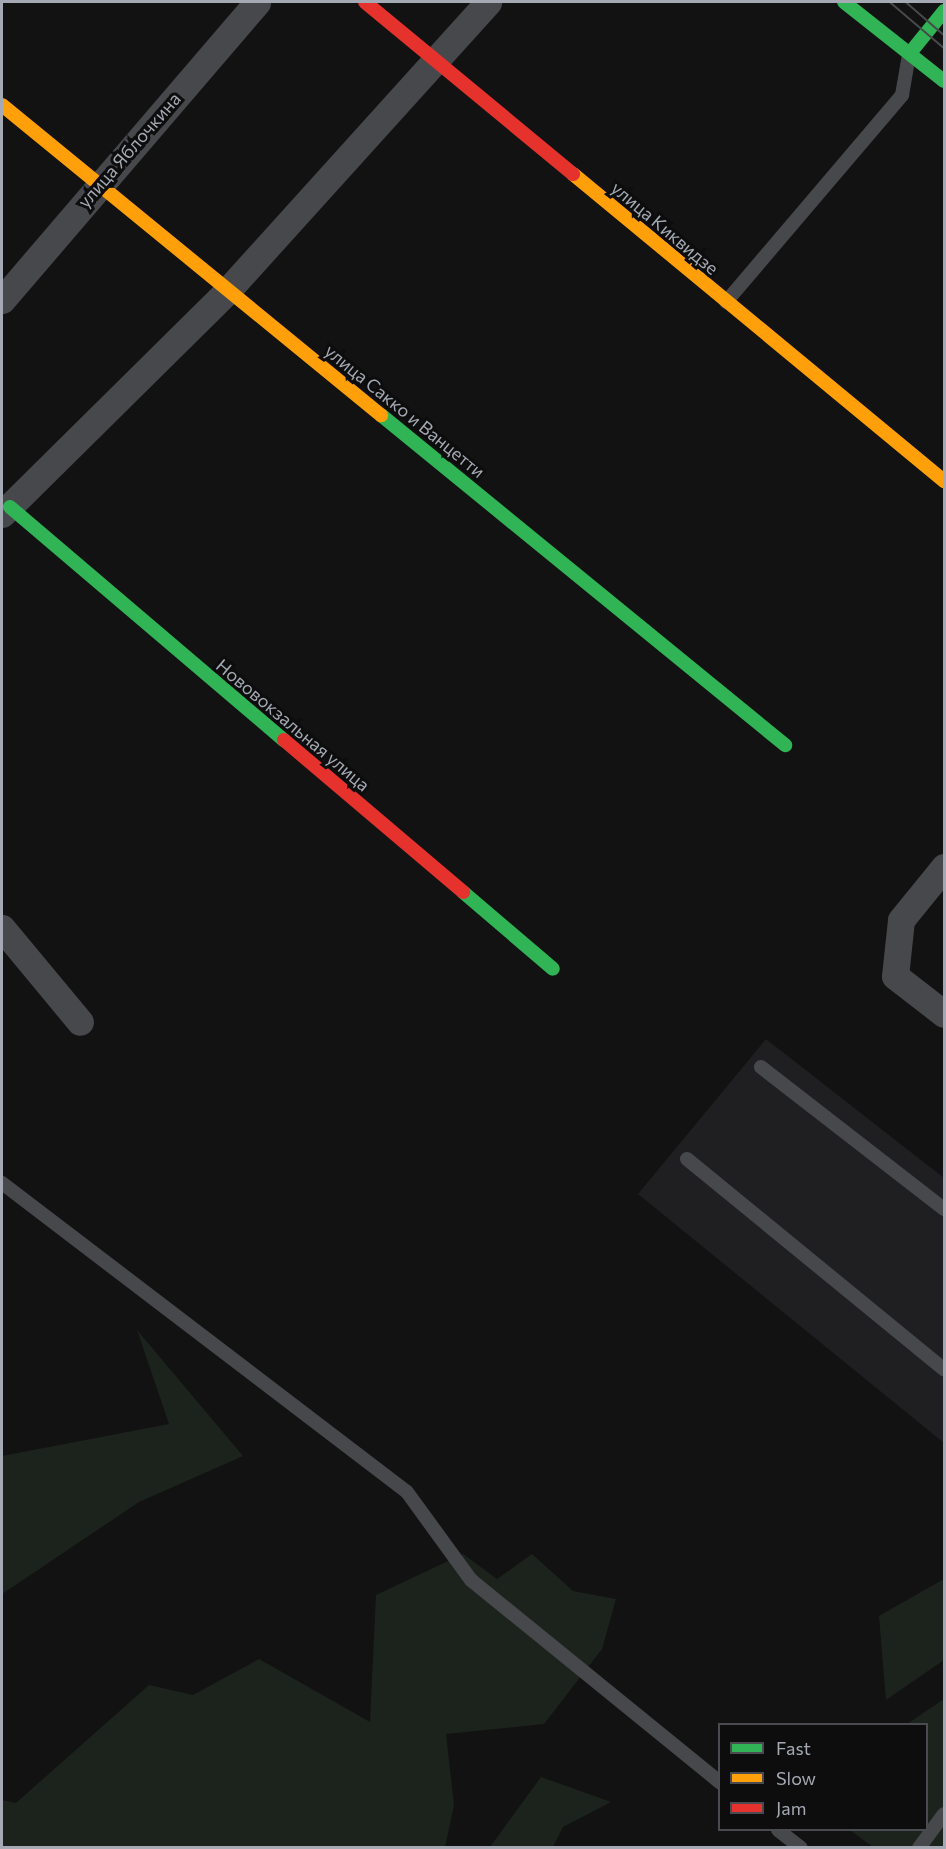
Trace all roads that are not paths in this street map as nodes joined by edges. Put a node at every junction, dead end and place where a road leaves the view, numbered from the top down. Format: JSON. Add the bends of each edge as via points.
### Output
{"nodes":[{"id":1,"x":257,"y":2,"type":"edge"},
{"id":2,"x":365,"y":2,"type":"edge"},
{"id":3,"x":488,"y":2,"type":"edge"},
{"id":4,"x":844,"y":2,"type":"edge"},
{"id":5,"x":945,"y":11,"type":"edge"},
{"id":6,"x":910,"y":53,"type":"junction"},
{"id":7,"x":438,"y":61,"type":"junction"},
{"id":8,"x":945,"y":81,"type":"edge"},
{"id":9,"x":2,"y":105,"type":"edge"},
{"id":10,"x":100,"y":184,"type":"junction"},
{"id":11,"x":228,"y":290,"type":"junction"},
{"id":12,"x":2,"y":300,"type":"edge"},
{"id":13,"x":726,"y":302,"type":"junction"},
{"id":14,"x":945,"y":480,"type":"edge"},
{"id":15,"x":6,"y":511,"type":"edge"},
{"id":16,"x":785,"y":745,"type":"dead end"},
{"id":17,"x":940,"y":878,"type":"edge"},
{"id":18,"x":2,"y":928,"type":"edge"},
{"id":19,"x":553,"y":969,"type":"dead end"},
{"id":20,"x":945,"y":1014,"type":"edge"},
{"id":21,"x":80,"y":1022,"type":"dead end"},
{"id":22,"x":761,"y":1067,"type":"dead end"},
{"id":23,"x":687,"y":1159,"type":"dead end"},
{"id":24,"x":2,"y":1183,"type":"edge"},
{"id":25,"x":945,"y":1209,"type":"edge"},
{"id":26,"x":945,"y":1369,"type":"edge"},
{"id":27,"x":718,"y":1780,"type":"edge"},
{"id":28,"x":945,"y":1814,"type":"edge"},
{"id":29,"x":779,"y":1831,"type":"edge"},
{"id":30,"x":801,"y":1848,"type":"edge"},
{"id":31,"x":919,"y":1848,"type":"edge"}],
"edges":[{"from":1,"to":10,"type":"street","name":"улица Яблочкина"},
{"from":2,"to":7,"type":"street","name":"улица Киквидзе"},
{"from":3,"to":7,"type":"street"},
{"from":4,"to":6,"type":"street"},
{"from":5,"to":6,"type":"street"},
{"from":6,"to":8,"type":"street"},
{"from":6,"to":13,"type":"lane","via":[[902,95]]},
{"from":7,"to":11,"type":"street"},
{"from":7,"to":13,"type":"street","name":"улица Киквидзе"},
{"from":9,"to":10,"type":"street","name":"улица Сакко и Ванцетти"},
{"from":10,"to":11,"type":"street","name":"улица Сакко и Ванцетти"},
{"from":10,"to":12,"type":"street","name":"улица Яблочкина"},
{"from":11,"to":15,"type":"street"},
{"from":11,"to":16,"type":"street","name":"улица Сакко и Ванцетти"},
{"from":13,"to":14,"type":"street","name":"улица Киквидзе"},
{"from":15,"to":19,"type":"street","name":"Нововокзальная улица"},
{"from":17,"to":20,"type":"street","via":[[901,920],[895,976]]},
{"from":18,"to":21,"type":"street"},
{"from":22,"to":25,"type":"lane"},
{"from":23,"to":26,"type":"lane"},
{"from":24,"to":27,"type":"lane","via":[[407,1492],[471,1580]]},
{"from":28,"to":31,"type":"lane"},
{"from":29,"to":30,"type":"lane"}]}
